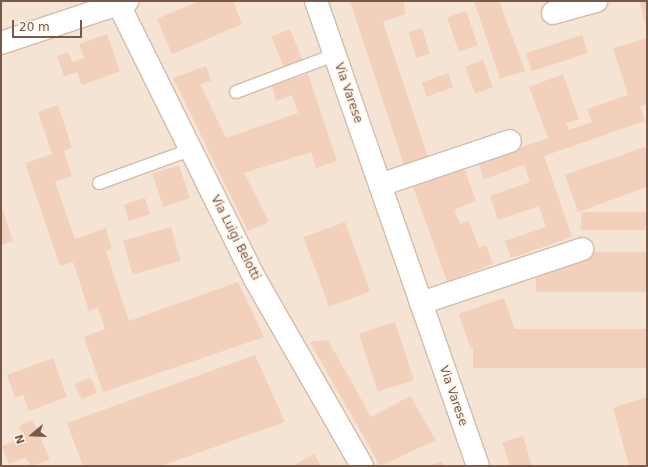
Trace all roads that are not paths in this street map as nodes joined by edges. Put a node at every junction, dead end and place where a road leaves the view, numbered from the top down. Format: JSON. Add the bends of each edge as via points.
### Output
{"nodes":[{"id":1,"x":316,"y":1,"type":"edge"},
{"id":2,"x":596,"y":1,"type":"edge"},
{"id":3,"x":123,"y":3,"type":"edge"},
{"id":4,"x":553,"y":13,"type":"dead end"},
{"id":5,"x":1,"y":43,"type":"edge"},
{"id":6,"x":334,"y":55,"type":"junction"},
{"id":7,"x":236,"y":92,"type":"dead end"},
{"id":8,"x":510,"y":141,"type":"dead end"},
{"id":9,"x":190,"y":150,"type":"junction"},
{"id":10,"x":99,"y":183,"type":"dead end"},
{"id":11,"x":380,"y":185,"type":"junction"},
{"id":12,"x":582,"y":249,"type":"dead end"},
{"id":13,"x":421,"y":303,"type":"junction"},
{"id":14,"x":362,"y":466,"type":"edge"},
{"id":15,"x":478,"y":466,"type":"edge"}],
"edges":[{"from":1,"to":6,"type":"street","name":"Via Varese"},
{"from":2,"to":4,"type":"street"},
{"from":3,"to":5,"type":"street"},
{"from":3,"to":9,"type":"street","name":"Via Luigi Belotti"},
{"from":6,"to":7,"type":"lane"},
{"from":6,"to":11,"type":"street","name":"Via Varese"},
{"from":8,"to":11,"type":"street"},
{"from":9,"to":10,"type":"lane"},
{"from":9,"to":14,"type":"street","name":"Via Luigi Belotti","via":[[259,286]]},
{"from":11,"to":13,"type":"street","name":"Via Varese"},
{"from":12,"to":13,"type":"street"},
{"from":13,"to":15,"type":"street","name":"Via Varese"}]}
